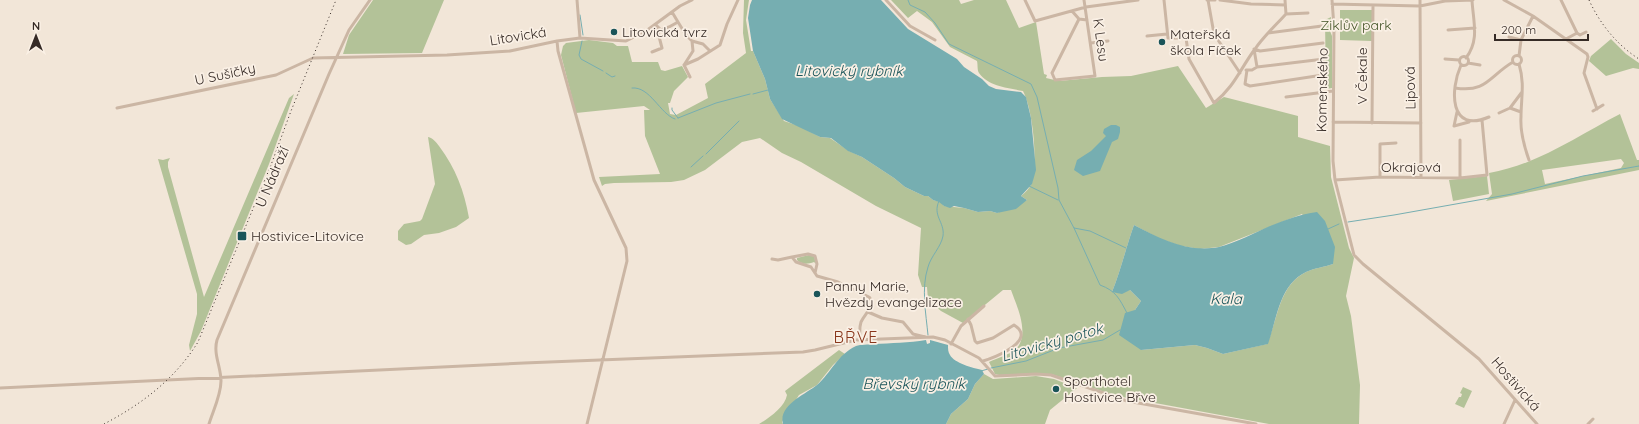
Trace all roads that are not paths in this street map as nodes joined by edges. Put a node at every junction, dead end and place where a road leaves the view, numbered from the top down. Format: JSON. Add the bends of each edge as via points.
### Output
{"nodes":[{"id":1,"x":370,"y":0,"type":"edge"},
{"id":2,"x":577,"y":0,"type":"edge"},
{"id":3,"x":692,"y":0,"type":"edge"},
{"id":4,"x":738,"y":0,"type":"edge"},
{"id":5,"x":886,"y":0,"type":"edge"},
{"id":6,"x":1025,"y":0,"type":"edge"},
{"id":7,"x":1084,"y":0,"type":"edge"},
{"id":8,"x":1138,"y":0,"type":"edge"},
{"id":9,"x":1164,"y":0,"type":"edge"},
{"id":10,"x":1208,"y":0,"type":"edge"},
{"id":11,"x":1215,"y":0,"type":"edge"},
{"id":12,"x":1220,"y":0,"type":"edge"},
{"id":13,"x":1285,"y":0,"type":"edge"},
{"id":14,"x":1332,"y":0,"type":"edge"},
{"id":15,"x":1420,"y":0,"type":"edge"},
{"id":16,"x":1472,"y":0,"type":"edge"},
{"id":17,"x":1504,"y":0,"type":"edge"},
{"id":18,"x":1561,"y":0,"type":"edge"},
{"id":19,"x":1112,"y":1,"type":"edge"},
{"id":20,"x":1332,"y":4,"type":"junction"},
{"id":21,"x":1285,"y":5,"type":"junction"},
{"id":22,"x":1373,"y":5,"type":"junction"},
{"id":23,"x":1420,"y":6,"type":"junction"},
{"id":24,"x":1086,"y":7,"type":"junction"},
{"id":25,"x":1072,"y":11,"type":"junction"},
{"id":26,"x":672,"y":12,"type":"junction"},
{"id":27,"x":1308,"y":13,"type":"dead end"},
{"id":28,"x":1286,"y":14,"type":"junction"},
{"id":29,"x":1533,"y":16,"type":"junction"},
{"id":30,"x":1079,"y":19,"type":"junction"},
{"id":31,"x":1087,"y":20,"type":"junction"},
{"id":32,"x":678,"y":22,"type":"junction"},
{"id":33,"x":656,"y":25,"type":"junction"},
{"id":34,"x":1322,"y":26,"type":"dead end"},
{"id":35,"x":1475,"y":28,"type":"junction"},
{"id":36,"x":1448,"y":30,"type":"dead end"},
{"id":37,"x":1586,"y":32,"type":"dead end"},
{"id":38,"x":1268,"y":33,"type":"junction"},
{"id":39,"x":1577,"y":33,"type":"junction"},
{"id":40,"x":1167,"y":34,"type":"junction"},
{"id":41,"x":1147,"y":36,"type":"dead end"},
{"id":42,"x":1509,"y":37,"type":"dead end"},
{"id":43,"x":580,"y":38,"type":"junction"},
{"id":44,"x":1566,"y":39,"type":"junction"},
{"id":45,"x":692,"y":40,"type":"junction"},
{"id":46,"x":935,"y":40,"type":"dead end"},
{"id":47,"x":1521,"y":40,"type":"junction"},
{"id":48,"x":557,"y":41,"type":"junction"},
{"id":49,"x":1108,"y":41,"type":"dead end"},
{"id":50,"x":1091,"y":43,"type":"junction"},
{"id":51,"x":1323,"y":43,"type":"dead end"},
{"id":52,"x":1254,"y":49,"type":"junction"},
{"id":53,"x":710,"y":51,"type":"junction"},
{"id":54,"x":652,"y":52,"type":"dead end"},
{"id":55,"x":1519,"y":56,"type":"junction"},
{"id":56,"x":336,"y":58,"type":"junction"},
{"id":57,"x":1466,"y":58,"type":"junction"},
{"id":58,"x":1324,"y":59,"type":"dead end"},
{"id":59,"x":1444,"y":59,"type":"dead end"},
{"id":60,"x":1460,"y":60,"type":"junction"},
{"id":61,"x":1513,"y":62,"type":"junction"},
{"id":62,"x":1468,"y":63,"type":"junction"},
{"id":63,"x":1519,"y":64,"type":"junction"},
{"id":64,"x":684,"y":65,"type":"junction"},
{"id":65,"x":1461,"y":65,"type":"junction"},
{"id":66,"x":1480,"y":65,"type":"dead end"},
{"id":67,"x":1244,"y":67,"type":"junction"},
{"id":68,"x":1257,"y":67,"type":"junction"},
{"id":69,"x":1247,"y":70,"type":"junction"},
{"id":70,"x":1240,"y":73,"type":"junction"},
{"id":71,"x":1323,"y":75,"type":"dead end"},
{"id":72,"x":690,"y":77,"type":"dead end"},
{"id":73,"x":1455,"y":88,"type":"junction"},
{"id":74,"x":1522,"y":90,"type":"junction"},
{"id":75,"x":1333,"y":91,"type":"junction"},
{"id":76,"x":1286,"y":97,"type":"dead end"},
{"id":77,"x":1603,"y":105,"type":"dead end"},
{"id":78,"x":116,"y":108,"type":"dead end"},
{"id":79,"x":1510,"y":108,"type":"junction"},
{"id":80,"x":1597,"y":109,"type":"junction"},
{"id":81,"x":1592,"y":111,"type":"dead end"},
{"id":82,"x":1456,"y":112,"type":"junction"},
{"id":83,"x":1521,"y":112,"type":"junction"},
{"id":84,"x":1499,"y":113,"type":"dead end"},
{"id":85,"x":1489,"y":117,"type":"dead end"},
{"id":86,"x":1482,"y":120,"type":"junction"},
{"id":87,"x":1333,"y":122,"type":"junction"},
{"id":88,"x":1471,"y":122,"type":"junction"},
{"id":89,"x":1372,"y":123,"type":"junction"},
{"id":90,"x":1421,"y":123,"type":"junction"},
{"id":91,"x":1460,"y":140,"type":"dead end"},
{"id":92,"x":1396,"y":143,"type":"dead end"},
{"id":93,"x":1528,"y":160,"type":"dead end"},
{"id":94,"x":1380,"y":177,"type":"junction"},
{"id":95,"x":1422,"y":177,"type":"junction"},
{"id":96,"x":1460,"y":178,"type":"junction"},
{"id":97,"x":1335,"y":180,"type":"junction"},
{"id":98,"x":1351,"y":245,"type":"joint"},
{"id":99,"x":792,"y":257,"type":"junction"},
{"id":100,"x":772,"y":259,"type":"dead end"},
{"id":101,"x":815,"y":273,"type":"junction"},
{"id":102,"x":984,"y":306,"type":"dead end"},
{"id":103,"x":868,"y":312,"type":"junction"},
{"id":104,"x":968,"y":319,"type":"junction"},
{"id":105,"x":927,"y":337,"type":"junction"},
{"id":106,"x":860,"y":339,"type":"junction"},
{"id":107,"x":951,"y":344,"type":"junction"},
{"id":108,"x":603,"y":360,"type":"junction"},
{"id":109,"x":983,"y":361,"type":"junction"},
{"id":110,"x":221,"y":378,"type":"junction"},
{"id":111,"x":0,"y":388,"type":"edge"},
{"id":112,"x":1515,"y":400,"type":"junction"},
{"id":113,"x":1593,"y":419,"type":"dead end"},
{"id":114,"x":209,"y":424,"type":"edge"},
{"id":115,"x":587,"y":424,"type":"edge"},
{"id":116,"x":1256,"y":424,"type":"edge"},
{"id":117,"x":1504,"y":424,"type":"edge"},
{"id":118,"x":1537,"y":424,"type":"edge"},
{"id":119,"x":1588,"y":424,"type":"edge"}],
"edges":[{"from":1,"to":56,"type":"street","name":"U Nádraží","via":[[348,30]]},
{"from":2,"to":43,"type":"street"},
{"from":3,"to":26,"type":"street","name":"Litovická"},
{"from":4,"to":53,"type":"street","via":[[720,45]]},
{"from":5,"to":46,"type":"street","via":[[910,26]]},
{"from":6,"to":25,"type":"street","via":[[1035,21]]},
{"from":7,"to":24,"type":"street","name":"K Lesu"},
{"from":8,"to":19,"type":"street"},
{"from":9,"to":40,"type":"street"},
{"from":10,"to":11,"type":"street"},
{"from":10,"to":70,"type":"street","via":[[1214,34]]},
{"from":12,"to":21,"type":"street"},
{"from":13,"to":21,"type":"street"},
{"from":14,"to":20,"type":"street","name":"Komenského"},
{"from":15,"to":23,"type":"street","name":"Lipová"},
{"from":16,"to":23,"type":"street","via":[[1445,0]]},
{"from":16,"to":35,"type":"street"},
{"from":17,"to":29,"type":"street"},
{"from":18,"to":39,"type":"street"},
{"from":19,"to":24,"type":"street"},
{"from":20,"to":22,"type":"street"},
{"from":20,"to":75,"type":"street","name":"Komenského"},
{"from":21,"to":28,"type":"street"},
{"from":22,"to":23,"type":"street"},
{"from":22,"to":89,"type":"street","name":"V Čekale"},
{"from":23,"to":90,"type":"street","name":"Lipová"},
{"from":24,"to":25,"type":"street"},
{"from":24,"to":31,"type":"street","name":"K Lesu"},
{"from":25,"to":30,"type":"street"},
{"from":26,"to":32,"type":"street"},
{"from":26,"to":33,"type":"street","name":"Litovická"},
{"from":27,"to":28,"type":"street"},
{"from":28,"to":38,"type":"street"},
{"from":29,"to":44,"type":"street"},
{"from":29,"to":47,"type":"street"},
{"from":30,"to":31,"type":"street"},
{"from":30,"to":50,"type":"street","name":"K Lesu","via":[[1052,73],[1055,80],[1095,76]]},
{"from":31,"to":50,"type":"street","name":"K Lesu"},
{"from":32,"to":33,"type":"street","via":[[661,30]]},
{"from":32,"to":45,"type":"street"},
{"from":33,"to":43,"type":"street","name":"Litovická","via":[[626,41]]},
{"from":33,"to":54,"type":"street","via":[[662,48]]},
{"from":34,"to":38,"type":"street"},
{"from":35,"to":36,"type":"street"},
{"from":35,"to":57,"type":"street","via":[[1474,42]]},
{"from":37,"to":39,"type":"street","via":[[1580,35]]},
{"from":38,"to":52,"type":"street"},
{"from":39,"to":44,"type":"street"},
{"from":40,"to":41,"type":"street"},
{"from":40,"to":70,"type":"street","via":[[1168,38],[1186,38],[1189,59],[1214,103],[1225,94]]},
{"from":42,"to":47,"type":"street"},
{"from":43,"to":48,"type":"street","name":"Litovická"},
{"from":44,"to":80,"type":"street","via":[[1587,54],[1584,73]]},
{"from":45,"to":53,"type":"street","via":[[703,44]]},
{"from":45,"to":64,"type":"street","via":[[693,51]]},
{"from":47,"to":55,"type":"street"},
{"from":48,"to":56,"type":"street","name":"Litovická","via":[[510,52]]},
{"from":48,"to":108,"type":"street","via":[[594,180],[627,254]]},
{"from":49,"to":50,"type":"street"},
{"from":51,"to":52,"type":"street","via":[[1260,51]]},
{"from":52,"to":67,"type":"street"},
{"from":52,"to":68,"type":"street"},
{"from":53,"to":64,"type":"street"},
{"from":55,"to":61,"type":"street","via":[[1513,58]]},
{"from":55,"to":63,"type":"street","via":[[1522,61]]},
{"from":56,"to":78,"type":"street","name":"U Sušičky","via":[[312,58],[276,74]]},
{"from":56,"to":110,"type":"street","name":"U Nádraží","via":[[216,342]]},
{"from":57,"to":60,"type":"street","via":[[1462,57]]},
{"from":57,"to":62,"type":"street"},
{"from":58,"to":68,"type":"street"},
{"from":59,"to":60,"type":"street"},
{"from":60,"to":65,"type":"street"},
{"from":61,"to":63,"type":"street"},
{"from":61,"to":73,"type":"street","via":[[1482,86]]},
{"from":62,"to":65,"type":"street","via":[[1465,66]]},
{"from":62,"to":66,"type":"street"},
{"from":63,"to":74,"type":"street"},
{"from":64,"to":72,"type":"street"},
{"from":65,"to":73,"type":"street","via":[[1456,75]]},
{"from":67,"to":69,"type":"street"},
{"from":67,"to":70,"type":"street"},
{"from":68,"to":69,"type":"street"},
{"from":69,"to":71,"type":"street","via":[[1246,84],[1250,86]]},
{"from":73,"to":82,"type":"street"},
{"from":74,"to":79,"type":"street"},
{"from":74,"to":83,"type":"street"},
{"from":75,"to":76,"type":"street"},
{"from":75,"to":87,"type":"street","name":"Komenského"},
{"from":77,"to":80,"type":"street"},
{"from":79,"to":83,"type":"street"},
{"from":79,"to":84,"type":"street"},
{"from":80,"to":81,"type":"street"},
{"from":82,"to":88,"type":"street"},
{"from":82,"to":88,"type":"street","via":[[1454,126]]},
{"from":83,"to":93,"type":"street","via":[[1521,132]]},
{"from":85,"to":86,"type":"street"},
{"from":86,"to":88,"type":"street"},
{"from":86,"to":96,"type":"street","name":"Okrajová","via":[[1487,175]]},
{"from":87,"to":89,"type":"street"},
{"from":87,"to":97,"type":"street","name":"Komenského"},
{"from":89,"to":90,"type":"street"},
{"from":90,"to":95,"type":"street","name":"Lipová"},
{"from":91,"to":96,"type":"street"},
{"from":92,"to":94,"type":"street","via":[[1380,144]]},
{"from":94,"to":95,"type":"street","name":"Okrajová"},
{"from":94,"to":97,"type":"street","name":"Okrajová"},
{"from":95,"to":96,"type":"street","name":"Okrajová"},
{"from":97,"to":98,"type":"street","name":"Komenského"},
{"from":98,"to":112,"type":"street","name":"Hostivická","via":[[1354,255],[1363,264],[1479,359]]},
{"from":99,"to":100,"type":"street"},
{"from":99,"to":101,"type":"street","via":[[796,262],[811,267]]},
{"from":99,"to":101,"type":"street","via":[[808,254],[815,256]]},
{"from":101,"to":103,"type":"street","via":[[869,297],[872,307]]},
{"from":102,"to":104,"type":"street"},
{"from":103,"to":105,"type":"street","via":[[903,322],[913,334]]},
{"from":103,"to":106,"type":"street","via":[[861,322]]},
{"from":104,"to":107,"type":"street"},
{"from":104,"to":109,"type":"street","via":[[977,343],[993,338],[1014,325],[1021,332],[1014,347]]},
{"from":105,"to":106,"type":"street"},
{"from":105,"to":107,"type":"street","via":[[941,338]]},
{"from":106,"to":108,"type":"street","via":[[810,351]]},
{"from":107,"to":109,"type":"street"},
{"from":108,"to":110,"type":"street"},
{"from":108,"to":115,"type":"street"},
{"from":109,"to":116,"type":"street","via":[[993,375],[999,377],[1051,375],[1127,401]]},
{"from":110,"to":111,"type":"street"},
{"from":110,"to":114,"type":"street"},
{"from":112,"to":117,"type":"street"},
{"from":112,"to":118,"type":"street","name":"Hostivická"},
{"from":113,"to":119,"type":"street"}]}
